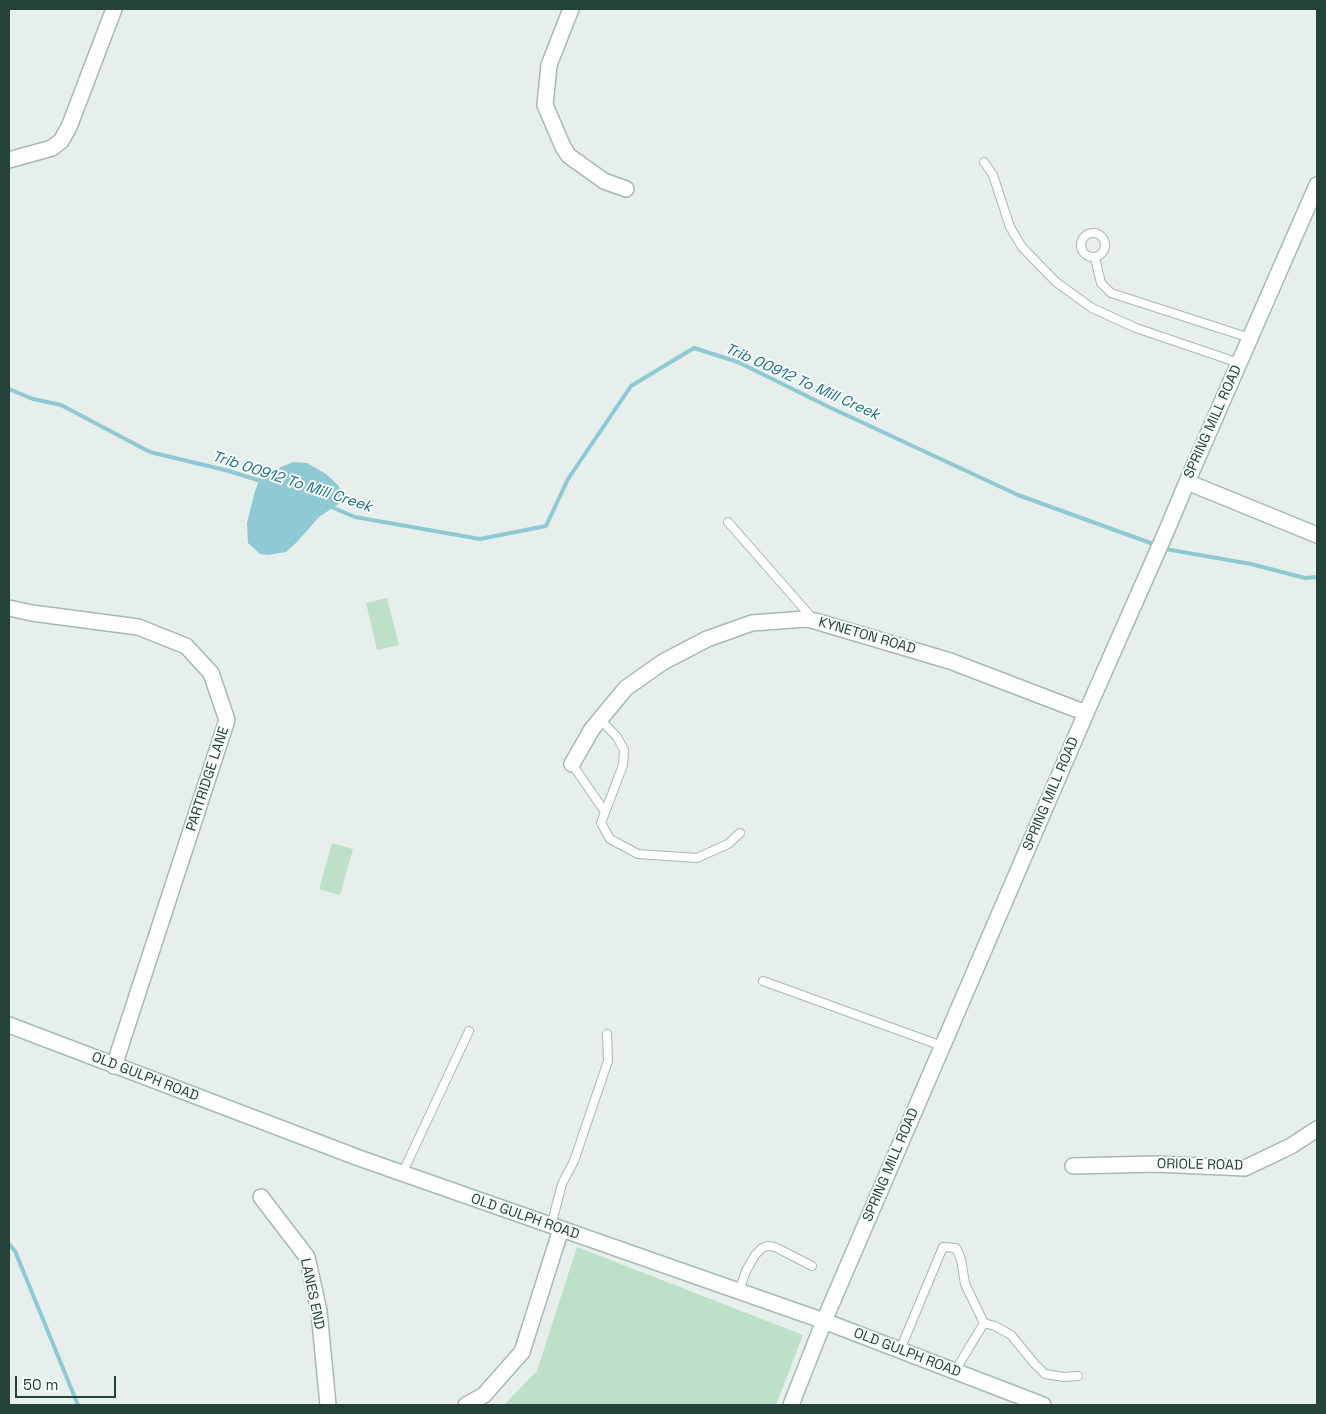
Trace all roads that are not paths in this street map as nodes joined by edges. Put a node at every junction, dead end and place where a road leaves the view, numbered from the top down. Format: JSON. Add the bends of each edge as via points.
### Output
{"nodes":[{"id":1,"x":114,"y":9,"type":"edge"},
{"id":2,"x":571,"y":9,"type":"edge"},
{"id":3,"x":9,"y":160,"type":"edge"},
{"id":4,"x":984,"y":162,"type":"dead end"},
{"id":5,"x":1317,"y":184,"type":"edge"},
{"id":6,"x":626,"y":189,"type":"dead end"},
{"id":7,"x":1095,"y":258,"type":"dead end"},
{"id":8,"x":1250,"y":338,"type":"junction"},
{"id":9,"x":1239,"y":363,"type":"junction"},
{"id":10,"x":1187,"y":482,"type":"junction"},
{"id":11,"x":728,"y":522,"type":"dead end"},
{"id":12,"x":1317,"y":535,"type":"edge"},
{"id":13,"x":9,"y":608,"type":"edge"},
{"id":14,"x":814,"y":621,"type":"junction"},
{"id":15,"x":1086,"y":713,"type":"junction"},
{"id":16,"x":600,"y":719,"type":"junction"},
{"id":17,"x":572,"y":764,"type":"joint"},
{"id":18,"x":605,"y":812,"type":"junction"},
{"id":19,"x":740,"y":833,"type":"dead end"},
{"id":20,"x":762,"y":981,"type":"dead end"},
{"id":21,"x":9,"y":1025,"type":"edge"},
{"id":22,"x":469,"y":1031,"type":"dead end"},
{"id":23,"x":607,"y":1034,"type":"dead end"},
{"id":24,"x":942,"y":1046,"type":"junction"},
{"id":25,"x":114,"y":1066,"type":"junction"},
{"id":26,"x":1317,"y":1129,"type":"edge"},
{"id":27,"x":1073,"y":1166,"type":"dead end"},
{"id":28,"x":402,"y":1174,"type":"junction"},
{"id":29,"x":261,"y":1197,"type":"dead end"},
{"id":30,"x":556,"y":1228,"type":"junction"},
{"id":31,"x":812,"y":1266,"type":"dead end"},
{"id":32,"x":739,"y":1291,"type":"junction"},
{"id":33,"x":824,"y":1321,"type":"junction"},
{"id":34,"x":984,"y":1323,"type":"junction"},
{"id":35,"x":900,"y":1350,"type":"junction"},
{"id":36,"x":955,"y":1371,"type":"junction"},
{"id":37,"x":1078,"y":1376,"type":"dead end"},
{"id":38,"x":328,"y":1405,"type":"edge"},
{"id":39,"x":466,"y":1405,"type":"edge"},
{"id":40,"x":791,"y":1405,"type":"edge"},
{"id":41,"x":1043,"y":1405,"type":"edge"}],
"edges":[{"from":1,"to":3,"type":"street","via":[[61,141],[52,148]]},
{"from":2,"to":6,"type":"street","via":[[549,66],[545,105],[569,156],[604,181]]},
{"from":4,"to":9,"type":"lane","via":[[992,175],[1010,227],[1022,247],[1056,282],[1092,308],[1136,328]]},
{"from":5,"to":8,"type":"street","name":"SPRING MILL ROAD"},
{"from":7,"to":8,"type":"lane","via":[[1101,283],[1111,293]]},
{"from":8,"to":9,"type":"street","name":"SPRING MILL ROAD"},
{"from":9,"to":10,"type":"street","name":"SPRING MILL ROAD"},
{"from":10,"to":12,"type":"street"},
{"from":10,"to":15,"type":"street","name":"SPRING MILL ROAD"},
{"from":11,"to":14,"type":"lane"},
{"from":13,"to":25,"type":"street","name":"PARTRIDGE LANE","via":[[138,627],[186,646],[211,673],[227,720]]},
{"from":14,"to":15,"type":"street","name":"KYNETON ROAD","via":[[950,661]]},
{"from":14,"to":16,"type":"street","name":"KYNETON ROAD","via":[[752,623],[708,639],[663,662],[626,688]]},
{"from":15,"to":24,"type":"street","name":"SPRING MILL ROAD"},
{"from":16,"to":17,"type":"street","name":"KYNETON ROAD"},
{"from":16,"to":18,"type":"lane","via":[[624,750],[623,765]]},
{"from":17,"to":18,"type":"lane"},
{"from":18,"to":19,"type":"lane","via":[[601,823],[610,839],[638,854],[697,858],[728,844]]},
{"from":20,"to":24,"type":"lane"},
{"from":21,"to":25,"type":"street","name":"OLD GULPH ROAD"},
{"from":22,"to":28,"type":"lane"},
{"from":23,"to":30,"type":"lane","via":[[608,1061],[574,1161],[562,1184]]},
{"from":24,"to":33,"type":"street","name":"SPRING MILL ROAD"},
{"from":25,"to":28,"type":"street","name":"OLD GULPH ROAD"},
{"from":26,"to":27,"type":"street","name":"ORIOLE ROAD","via":[[1291,1146],[1245,1168],[1156,1164]]},
{"from":28,"to":30,"type":"street","name":"OLD GULPH ROAD"},
{"from":29,"to":38,"type":"street","name":"LANES END","via":[[307,1257],[319,1310]]},
{"from":30,"to":32,"type":"street","name":"OLD GULPH ROAD"},
{"from":30,"to":39,"type":"street","via":[[522,1352],[484,1395]]},
{"from":31,"to":32,"type":"lane","via":[[775,1247],[762,1248],[746,1271]]},
{"from":32,"to":33,"type":"street","name":"OLD GULPH ROAD"},
{"from":33,"to":35,"type":"street","name":"OLD GULPH ROAD"},
{"from":33,"to":40,"type":"street","name":"SPRING MILL ROAD"},
{"from":34,"to":35,"type":"lane","via":[[965,1284],[956,1248],[943,1247]]},
{"from":34,"to":36,"type":"lane"},
{"from":34,"to":37,"type":"lane","via":[[1011,1335],[1045,1374]]},
{"from":35,"to":36,"type":"street","name":"OLD GULPH ROAD"},
{"from":36,"to":41,"type":"street","name":"OLD GULPH ROAD"}]}
